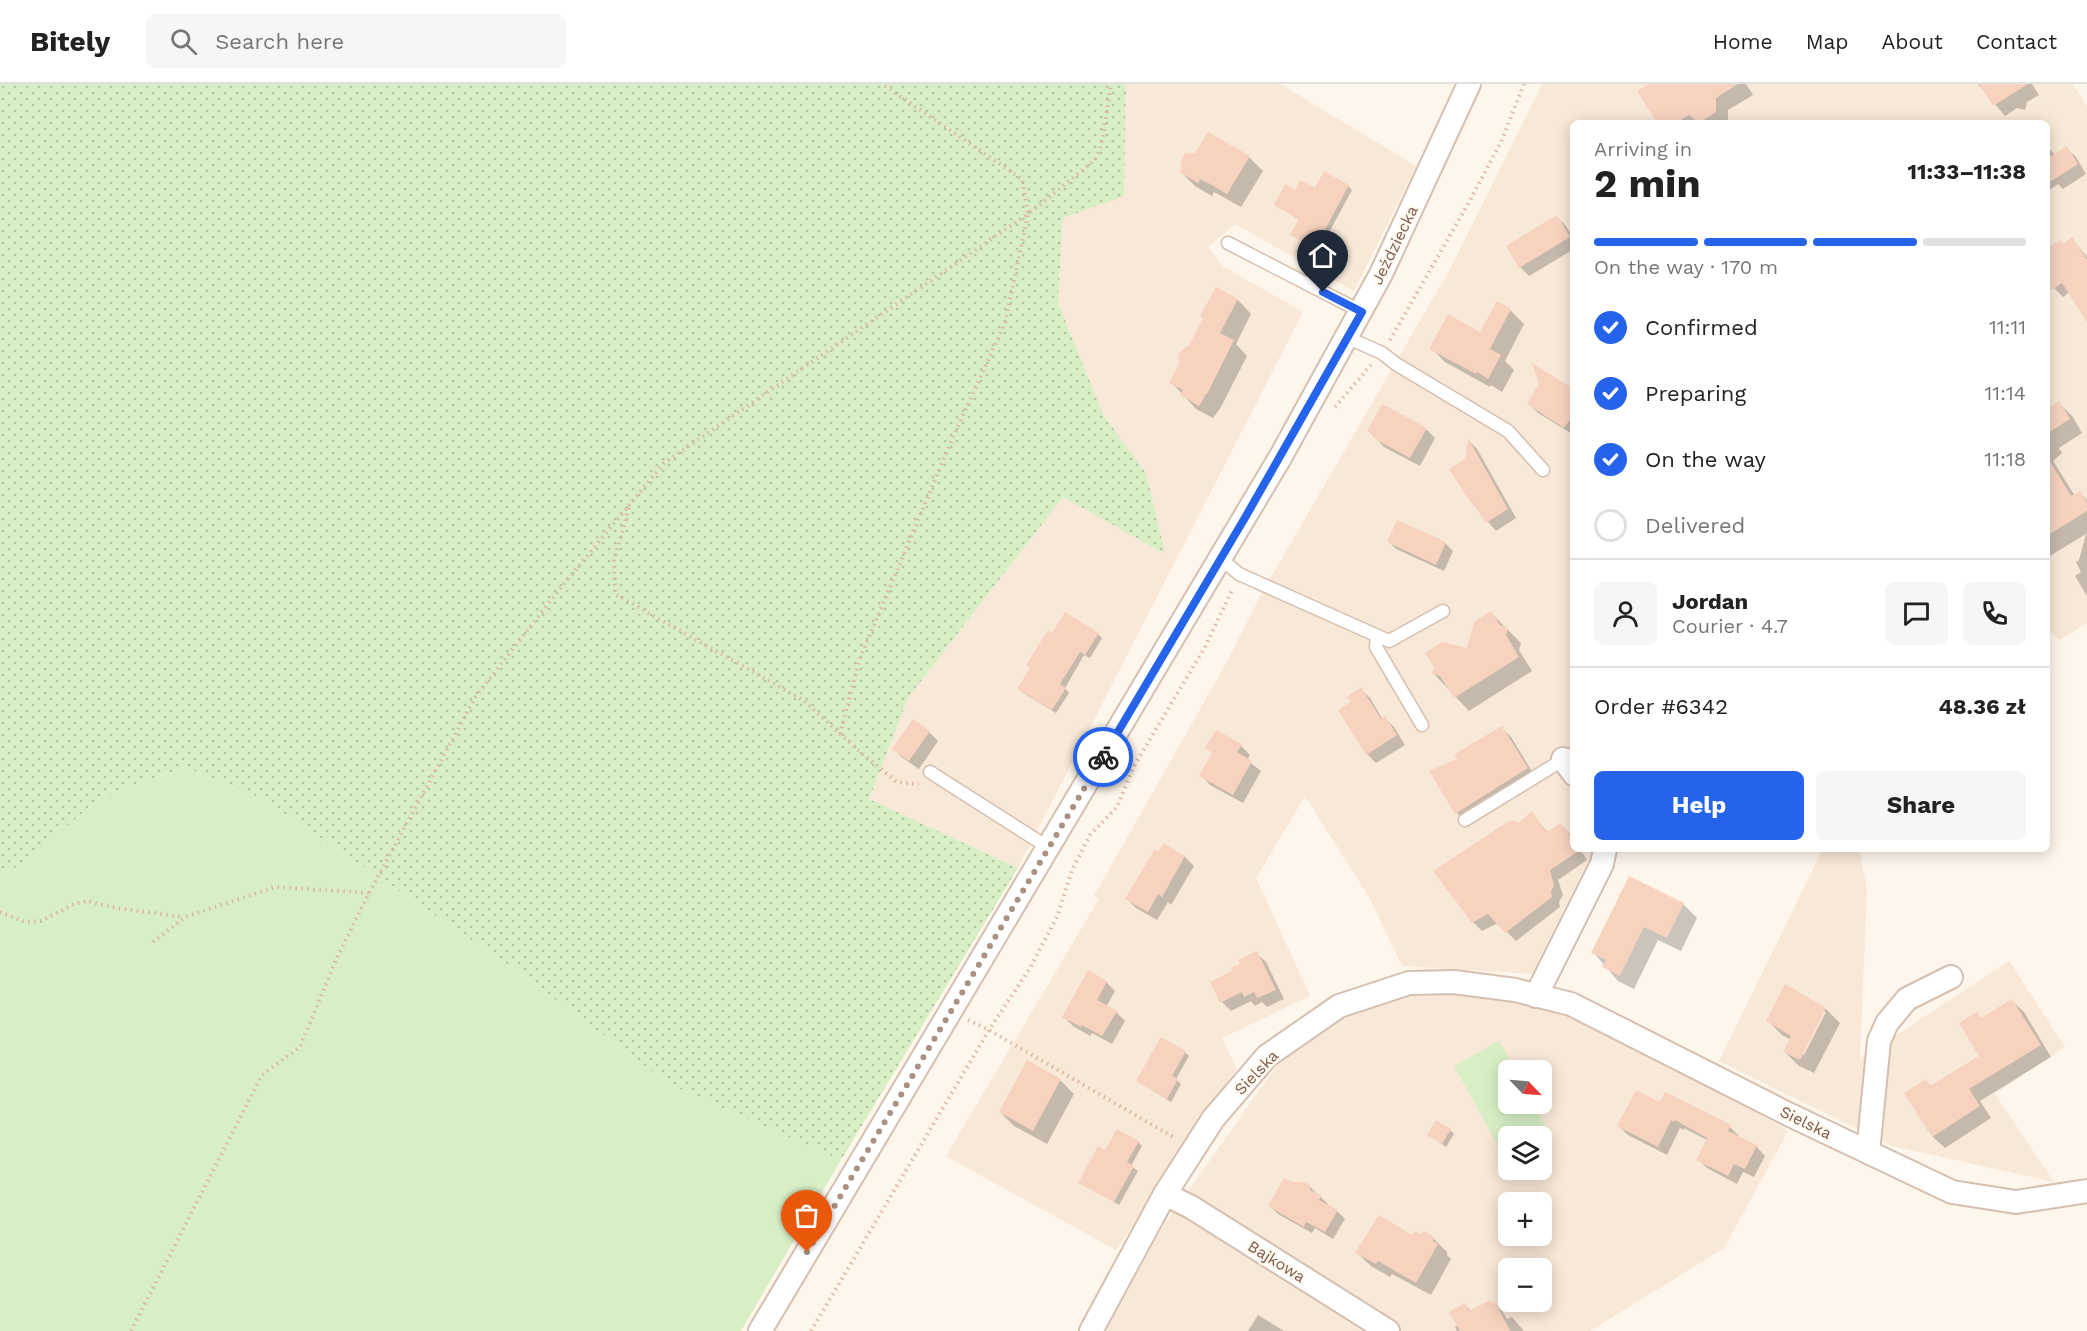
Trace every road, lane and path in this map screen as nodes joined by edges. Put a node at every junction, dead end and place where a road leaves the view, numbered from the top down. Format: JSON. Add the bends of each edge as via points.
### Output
{"nodes":[{"id":1,"x":882,"y":84,"type":"edge"},
{"id":2,"x":1111,"y":84,"type":"edge"},
{"id":3,"x":1469,"y":84,"type":"edge"},
{"id":4,"x":1524,"y":84,"type":"edge"},
{"id":5,"x":1028,"y":214,"type":"junction"},
{"id":6,"x":1228,"y":243,"type":"dead end"},
{"id":7,"x":1362,"y":312,"type":"junction"},
{"id":8,"x":1346,"y":337,"type":"junction"},
{"id":9,"x":1382,"y":352,"type":"junction"},
{"id":10,"x":1330,"y":413,"type":"dead end"},
{"id":11,"x":1543,"y":470,"type":"dead end"},
{"id":12,"x":630,"y":504,"type":"junction"},
{"id":13,"x":1220,"y":558,"type":"junction"},
{"id":14,"x":1239,"y":574,"type":"junction"},
{"id":15,"x":1443,"y":611,"type":"dead end"},
{"id":16,"x":1377,"y":637,"type":"junction"},
{"id":17,"x":1422,"y":725,"type":"dead end"},
{"id":18,"x":840,"y":734,"type":"junction"},
{"id":19,"x":1570,"y":762,"type":"edge"},
{"id":20,"x":930,"y":772,"type":"dead end"},
{"id":21,"x":954,"y":788,"type":"junction"},
{"id":22,"x":1465,"y":820,"type":"dead end"},
{"id":23,"x":1049,"y":848,"type":"junction"},
{"id":24,"x":1604,"y":852,"type":"edge"},
{"id":25,"x":369,"y":893,"type":"junction"},
{"id":26,"x":0,"y":912,"type":"edge"},
{"id":27,"x":185,"y":917,"type":"junction"},
{"id":28,"x":153,"y":942,"type":"dead end"},
{"id":29,"x":1950,"y":977,"type":"dead end"},
{"id":30,"x":1536,"y":996,"type":"junction"},
{"id":31,"x":951,"y":1011,"type":"junction"},
{"id":32,"x":989,"y":1030,"type":"junction"},
{"id":33,"x":1194,"y":1149,"type":"junction"},
{"id":34,"x":1868,"y":1152,"type":"junction"},
{"id":35,"x":2087,"y":1191,"type":"edge"},
{"id":36,"x":1165,"y":1194,"type":"junction"},
{"id":37,"x":131,"y":1331,"type":"edge"},
{"id":38,"x":760,"y":1331,"type":"edge"},
{"id":39,"x":811,"y":1331,"type":"edge"},
{"id":40,"x":1091,"y":1331,"type":"edge"},
{"id":41,"x":1388,"y":1331,"type":"edge"}],
"edges":[{"from":1,"to":5,"type":"path","via":[[1022,178]]},
{"from":2,"to":5,"type":"path","via":[[1102,143],[1095,160]]},
{"from":3,"to":7,"type":"street","name":"Jeździecka"},
{"from":4,"to":9,"type":"path","via":[[1501,142]]},
{"from":5,"to":12,"type":"path","via":[[664,463]]},
{"from":5,"to":18,"type":"path","via":[[1005,323],[860,658]]},
{"from":6,"to":7,"type":"lane"},
{"from":7,"to":8,"type":"street","name":"Jeździecka"},
{"from":8,"to":9,"type":"lane"},
{"from":8,"to":13,"type":"street","name":"Jeździecka"},
{"from":9,"to":10,"type":"path"},
{"from":9,"to":11,"type":"lane","via":[[1508,431]]},
{"from":12,"to":18,"type":"path","via":[[614,560],[615,594],[803,700]]},
{"from":12,"to":25,"type":"path","via":[[476,696]]},
{"from":13,"to":14,"type":"lane"},
{"from":13,"to":23,"type":"street","name":"Jeździecka"},
{"from":14,"to":16,"type":"lane"},
{"from":14,"to":32,"type":"path","via":[[1205,647],[1134,766],[1117,807],[1090,835],[1072,870],[1057,917],[1030,968]]},
{"from":15,"to":16,"type":"lane","via":[[1389,641]]},
{"from":16,"to":17,"type":"lane","via":[[1376,648]]},
{"from":18,"to":21,"type":"path","via":[[897,782]]},
{"from":19,"to":22,"type":"lane"},
{"from":20,"to":21,"type":"lane"},
{"from":21,"to":23,"type":"lane"},
{"from":23,"to":31,"type":"street","name":"Jeździecka"},
{"from":24,"to":30,"type":"street"},
{"from":25,"to":27,"type":"path","via":[[275,888]]},
{"from":25,"to":37,"type":"path","via":[[300,1047],[262,1075]]},
{"from":26,"to":27,"type":"path","via":[[25,922],[41,921],[87,901]]},
{"from":27,"to":28,"type":"path"},
{"from":29,"to":34,"type":"street","via":[[1907,999],[1887,1023],[1879,1041]]},
{"from":30,"to":33,"type":"street","name":"Sielska","via":[[1454,982],[1409,983],[1339,1006],[1267,1056],[1213,1119]]},
{"from":30,"to":34,"type":"street","name":"Sielska","via":[[1571,1004]]},
{"from":31,"to":32,"type":"path"},
{"from":31,"to":38,"type":"street","name":"Jeździecka"},
{"from":32,"to":33,"type":"path"},
{"from":32,"to":39,"type":"path"},
{"from":33,"to":36,"type":"street","name":"Sielska"},
{"from":34,"to":35,"type":"street","name":"Sielska","via":[[1952,1192],[2016,1202]]},
{"from":36,"to":40,"type":"street","name":"Sielska"},
{"from":36,"to":41,"type":"street","name":"Bajkowa"}]}
